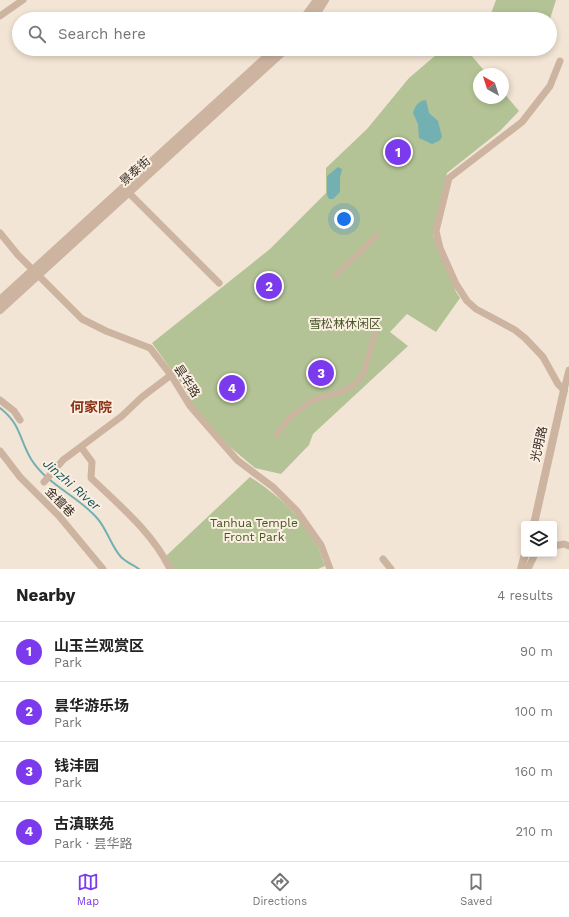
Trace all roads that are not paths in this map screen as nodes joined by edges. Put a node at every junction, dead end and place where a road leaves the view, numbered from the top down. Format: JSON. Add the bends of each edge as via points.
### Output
{"nodes":[{"id":1,"x":23,"y":0,"type":"edge"},
{"id":2,"x":317,"y":0,"type":"edge"},
{"id":3,"x":325,"y":0,"type":"edge"},
{"id":4,"x":309,"y":12,"type":"edge"},
{"id":5,"x":317,"y":12,"type":"edge"},
{"id":6,"x":0,"y":16,"type":"edge"},
{"id":7,"x":268,"y":56,"type":"edge"},
{"id":8,"x":278,"y":56,"type":"edge"},
{"id":9,"x":560,"y":61,"type":"dead end"},
{"id":10,"x":129,"y":193,"type":"junction"},
{"id":11,"x":0,"y":233,"type":"edge"},
{"id":12,"x":377,"y":235,"type":"dead end"},
{"id":13,"x":36,"y":273,"type":"junction"},
{"id":14,"x":335,"y":276,"type":"dead end"},
{"id":15,"x":219,"y":283,"type":"dead end"},
{"id":16,"x":0,"y":300,"type":"edge"},
{"id":17,"x":0,"y":310,"type":"edge"},
{"id":18,"x":379,"y":319,"type":"dead end"},
{"id":19,"x":569,"y":370,"type":"edge"},
{"id":20,"x":171,"y":375,"type":"junction"},
{"id":21,"x":564,"y":390,"type":"junction"},
{"id":22,"x":0,"y":400,"type":"edge"},
{"id":23,"x":20,"y":420,"type":"dead end"},
{"id":24,"x":276,"y":435,"type":"dead end"},
{"id":25,"x":81,"y":447,"type":"junction"},
{"id":26,"x":0,"y":451,"type":"edge"},
{"id":27,"x":0,"y":458,"type":"edge"},
{"id":28,"x":44,"y":482,"type":"dead end"},
{"id":29,"x":535,"y":521,"type":"edge"},
{"id":30,"x":557,"y":545,"type":"edge"},
{"id":31,"x":569,"y":546,"type":"edge"},
{"id":32,"x":524,"y":557,"type":"edge"},
{"id":33,"x":534,"y":557,"type":"edge"},
{"id":34,"x":383,"y":559,"type":"dead end"},
{"id":35,"x":96,"y":569,"type":"edge"},
{"id":36,"x":103,"y":569,"type":"edge"},
{"id":37,"x":170,"y":569,"type":"edge"},
{"id":38,"x":330,"y":569,"type":"edge"},
{"id":39,"x":391,"y":569,"type":"edge"},
{"id":40,"x":521,"y":569,"type":"edge"},
{"id":41,"x":528,"y":569,"type":"edge"}],
"edges":[{"from":1,"to":6,"type":"street"},
{"from":2,"to":4,"type":"street"},
{"from":3,"to":5,"type":"street"},
{"from":7,"to":13,"type":"street","name":"景泰街"},
{"from":8,"to":10,"type":"street","name":"景泰街"},
{"from":9,"to":21,"type":"street","via":[[550,86],[522,122],[449,178],[436,231],[443,255],[460,292],[467,301],[525,338],[543,357]]},
{"from":10,"to":13,"type":"street","name":"景泰街"},
{"from":10,"to":15,"type":"street"},
{"from":11,"to":13,"type":"street","name":"昙华路"},
{"from":12,"to":14,"type":"street"},
{"from":13,"to":16,"type":"street","name":"景泰街"},
{"from":13,"to":17,"type":"street","name":"景泰街"},
{"from":13,"to":20,"type":"street","name":"昙华路","via":[[82,319],[106,332],[150,348]]},
{"from":18,"to":24,"type":"street","via":[[362,375],[356,383],[346,390],[311,401],[288,419]]},
{"from":19,"to":21,"type":"street","name":"光明路"},
{"from":20,"to":25,"type":"street"},
{"from":20,"to":38,"type":"street","name":"昙华路","via":[[190,406],[237,460],[287,498],[321,545]]},
{"from":21,"to":29,"type":"street","name":"光明路"},
{"from":22,"to":23,"type":"street","via":[[14,411]]},
{"from":25,"to":28,"type":"street","via":[[63,460]]},
{"from":25,"to":37,"type":"street","via":[[92,462],[91,478],[134,520],[164,557]]},
{"from":26,"to":36,"type":"street","name":"金檀巷","via":[[20,477],[59,516]]},
{"from":27,"to":35,"type":"street","name":"金檀巷","via":[[15,478],[57,519]]},
{"from":30,"to":31,"type":"street"},
{"from":32,"to":40,"type":"street"},
{"from":33,"to":41,"type":"street"},
{"from":34,"to":39,"type":"street"}]}
